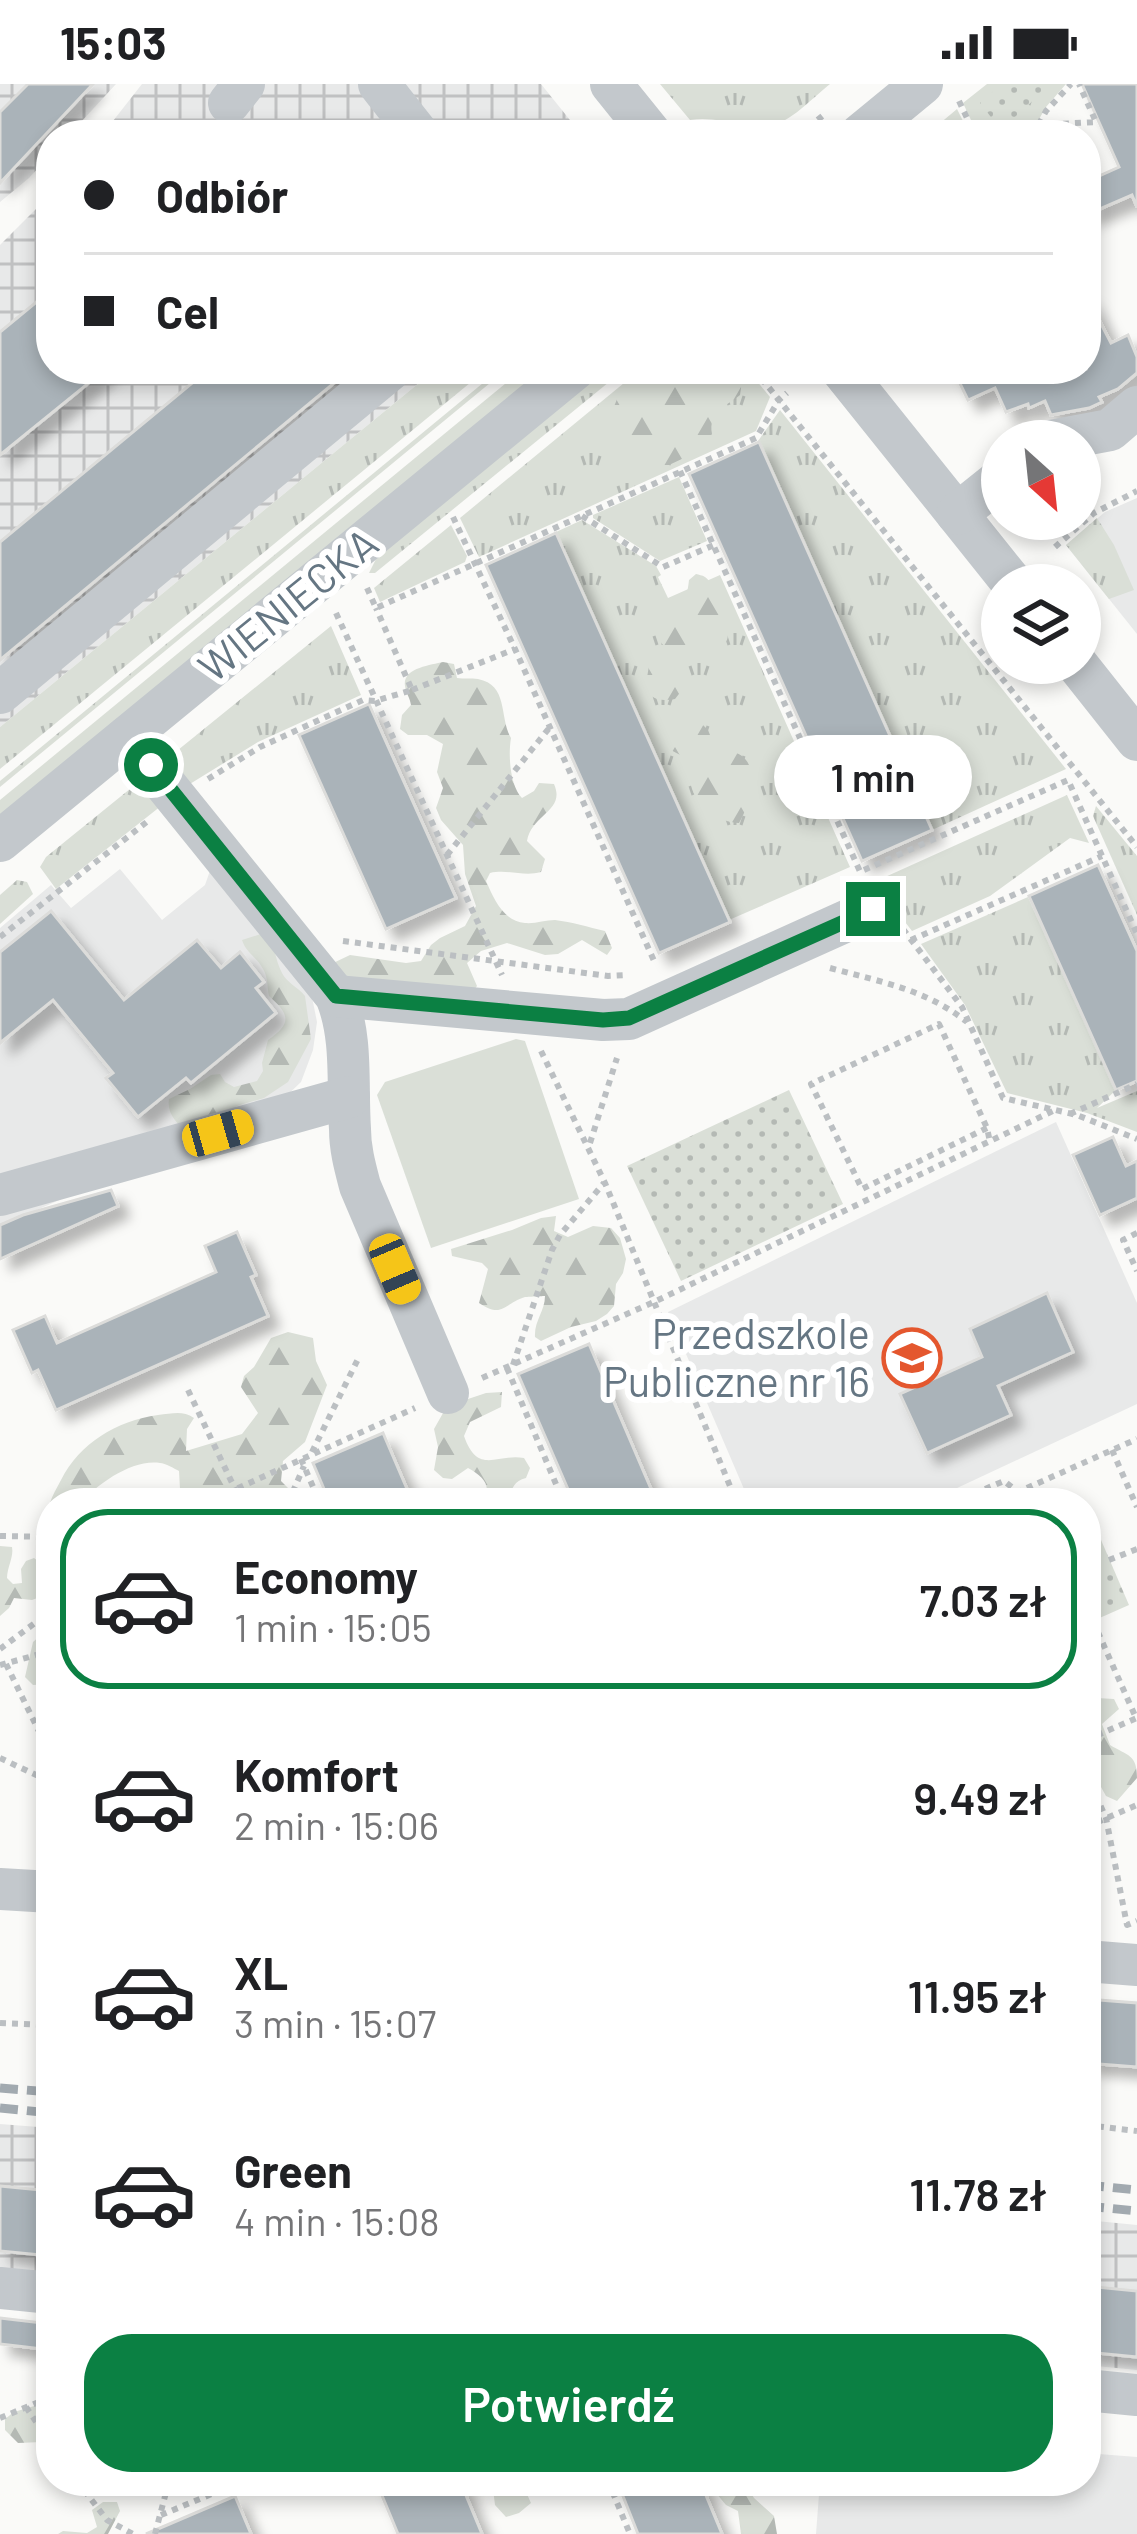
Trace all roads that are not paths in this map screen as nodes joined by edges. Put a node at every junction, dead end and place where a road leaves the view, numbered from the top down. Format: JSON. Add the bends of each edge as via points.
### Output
{"nodes":[{"id":1,"x":379,"y":84,"type":"edge"},
{"id":2,"x":611,"y":84,"type":"edge"},
{"id":3,"x":940,"y":92,"type":"edge"},
{"id":4,"x":407,"y":120,"type":"edge"},
{"id":5,"x":640,"y":120,"type":"edge"},
{"id":6,"x":888,"y":120,"type":"edge"},
{"id":7,"x":373,"y":384,"type":"edge"},
{"id":8,"x":557,"y":384,"type":"edge"},
{"id":9,"x":853,"y":384,"type":"edge"},
{"id":10,"x":1137,"y":408,"type":"edge"},
{"id":11,"x":1101,"y":432,"type":"edge"},
{"id":12,"x":981,"y":495,"type":"edge"},
{"id":13,"x":957,"y":514,"type":"junction"},
{"id":14,"x":996,"y":564,"type":"edge"},
{"id":15,"x":1093,"y":684,"type":"edge"},
{"id":16,"x":0,"y":693,"type":"edge"},
{"id":17,"x":127,"y":737,"type":"junction"},
{"id":18,"x":1137,"y":740,"type":"edge"},
{"id":19,"x":0,"y":842,"type":"edge"},
{"id":20,"x":876,"y":898,"type":"road end"},
{"id":21,"x":336,"y":996,"type":"junction"},
{"id":22,"x":349,"y":1097,"type":"junction"},
{"id":23,"x":0,"y":1195,"type":"edge"},
{"id":24,"x":448,"y":1393,"type":"road end"},
{"id":25,"x":0,"y":1889,"type":"edge"},
{"id":26,"x":36,"y":1891,"type":"edge"},
{"id":27,"x":1101,"y":1962,"type":"edge"},
{"id":28,"x":1137,"y":1965,"type":"edge"},
{"id":29,"x":0,"y":2288,"type":"edge"},
{"id":30,"x":36,"y":2292,"type":"edge"},
{"id":31,"x":1101,"y":2391,"type":"edge"},
{"id":32,"x":1137,"y":2395,"type":"edge"}],
"edges":[{"from":1,"to":4,"type":"street"},
{"from":2,"to":5,"type":"street"},
{"from":3,"to":6,"type":"street"},
{"from":7,"to":16,"type":"street"},
{"from":8,"to":17,"type":"street","name":"WIENIECKA"},
{"from":9,"to":13,"type":"street"},
{"from":10,"to":11,"type":"street"},
{"from":12,"to":13,"type":"street"},
{"from":13,"to":14,"type":"street"},
{"from":15,"to":18,"type":"street"},
{"from":17,"to":19,"type":"street","name":"WIENIECKA"},
{"from":17,"to":21,"type":"street"},
{"from":20,"to":21,"type":"street","via":[[775,954],[629,1018]]},
{"from":21,"to":22,"type":"street","via":[[346,1021]]},
{"from":22,"to":23,"type":"street"},
{"from":22,"to":24,"type":"street","via":[[360,1186]]},
{"from":25,"to":26,"type":"street"},
{"from":27,"to":28,"type":"street"},
{"from":29,"to":30,"type":"street"},
{"from":31,"to":32,"type":"street"}]}
